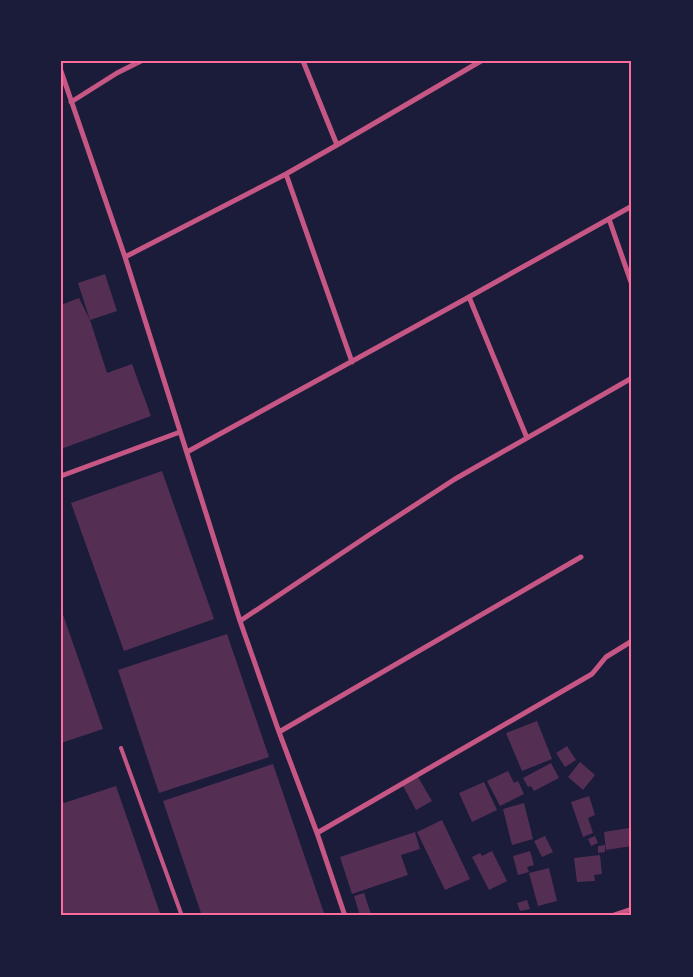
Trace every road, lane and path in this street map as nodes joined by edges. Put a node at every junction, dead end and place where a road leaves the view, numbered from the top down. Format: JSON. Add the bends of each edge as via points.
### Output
{"nodes":[{"id":1,"x":141,"y":61,"type":"edge"},
{"id":2,"x":303,"y":61,"type":"edge"},
{"id":3,"x":481,"y":61,"type":"edge"},
{"id":4,"x":61,"y":72,"type":"edge"},
{"id":5,"x":71,"y":102,"type":"junction"},
{"id":6,"x":337,"y":145,"type":"junction"},
{"id":7,"x":286,"y":174,"type":"junction"},
{"id":8,"x":632,"y":206,"type":"edge"},
{"id":9,"x":609,"y":219,"type":"junction"},
{"id":10,"x":125,"y":257,"type":"junction"},
{"id":11,"x":632,"y":285,"type":"edge"},
{"id":12,"x":469,"y":297,"type":"junction"},
{"id":13,"x":352,"y":362,"type":"junction"},
{"id":14,"x":632,"y":378,"type":"edge"},
{"id":15,"x":180,"y":432,"type":"junction"},
{"id":16,"x":527,"y":438,"type":"junction"},
{"id":17,"x":187,"y":452,"type":"junction"},
{"id":18,"x":61,"y":476,"type":"edge"},
{"id":19,"x":581,"y":556,"type":"dead end"},
{"id":20,"x":240,"y":621,"type":"junction"},
{"id":21,"x":632,"y":641,"type":"edge"},
{"id":22,"x":279,"y":732,"type":"junction"},
{"id":23,"x":122,"y":748,"type":"dead end"},
{"id":24,"x":317,"y":833,"type":"junction"},
{"id":25,"x":632,"y":909,"type":"edge"},
{"id":26,"x":182,"y":916,"type":"edge"},
{"id":27,"x":345,"y":916,"type":"edge"},
{"id":28,"x":611,"y":916,"type":"edge"}],
"edges":[{"from":1,"to":5,"type":"street"},
{"from":2,"to":6,"type":"street"},
{"from":3,"to":6,"type":"street"},
{"from":4,"to":5,"type":"street"},
{"from":5,"to":10,"type":"street"},
{"from":6,"to":7,"type":"street"},
{"from":7,"to":10,"type":"street"},
{"from":7,"to":13,"type":"street"},
{"from":8,"to":9,"type":"street"},
{"from":9,"to":11,"type":"street"},
{"from":9,"to":12,"type":"street"},
{"from":10,"to":15,"type":"street"},
{"from":12,"to":13,"type":"street"},
{"from":12,"to":16,"type":"street"},
{"from":13,"to":17,"type":"street"},
{"from":14,"to":16,"type":"street"},
{"from":15,"to":17,"type":"street"},
{"from":15,"to":18,"type":"street"},
{"from":16,"to":20,"type":"street","via":[[440,489]]},
{"from":17,"to":20,"type":"street"},
{"from":19,"to":22,"type":"street"},
{"from":20,"to":22,"type":"street"},
{"from":21,"to":24,"type":"street","via":[[606,657],[592,674]]},
{"from":22,"to":24,"type":"street"},
{"from":23,"to":26,"type":"lane"},
{"from":24,"to":27,"type":"street"},
{"from":25,"to":28,"type":"street"}]}
